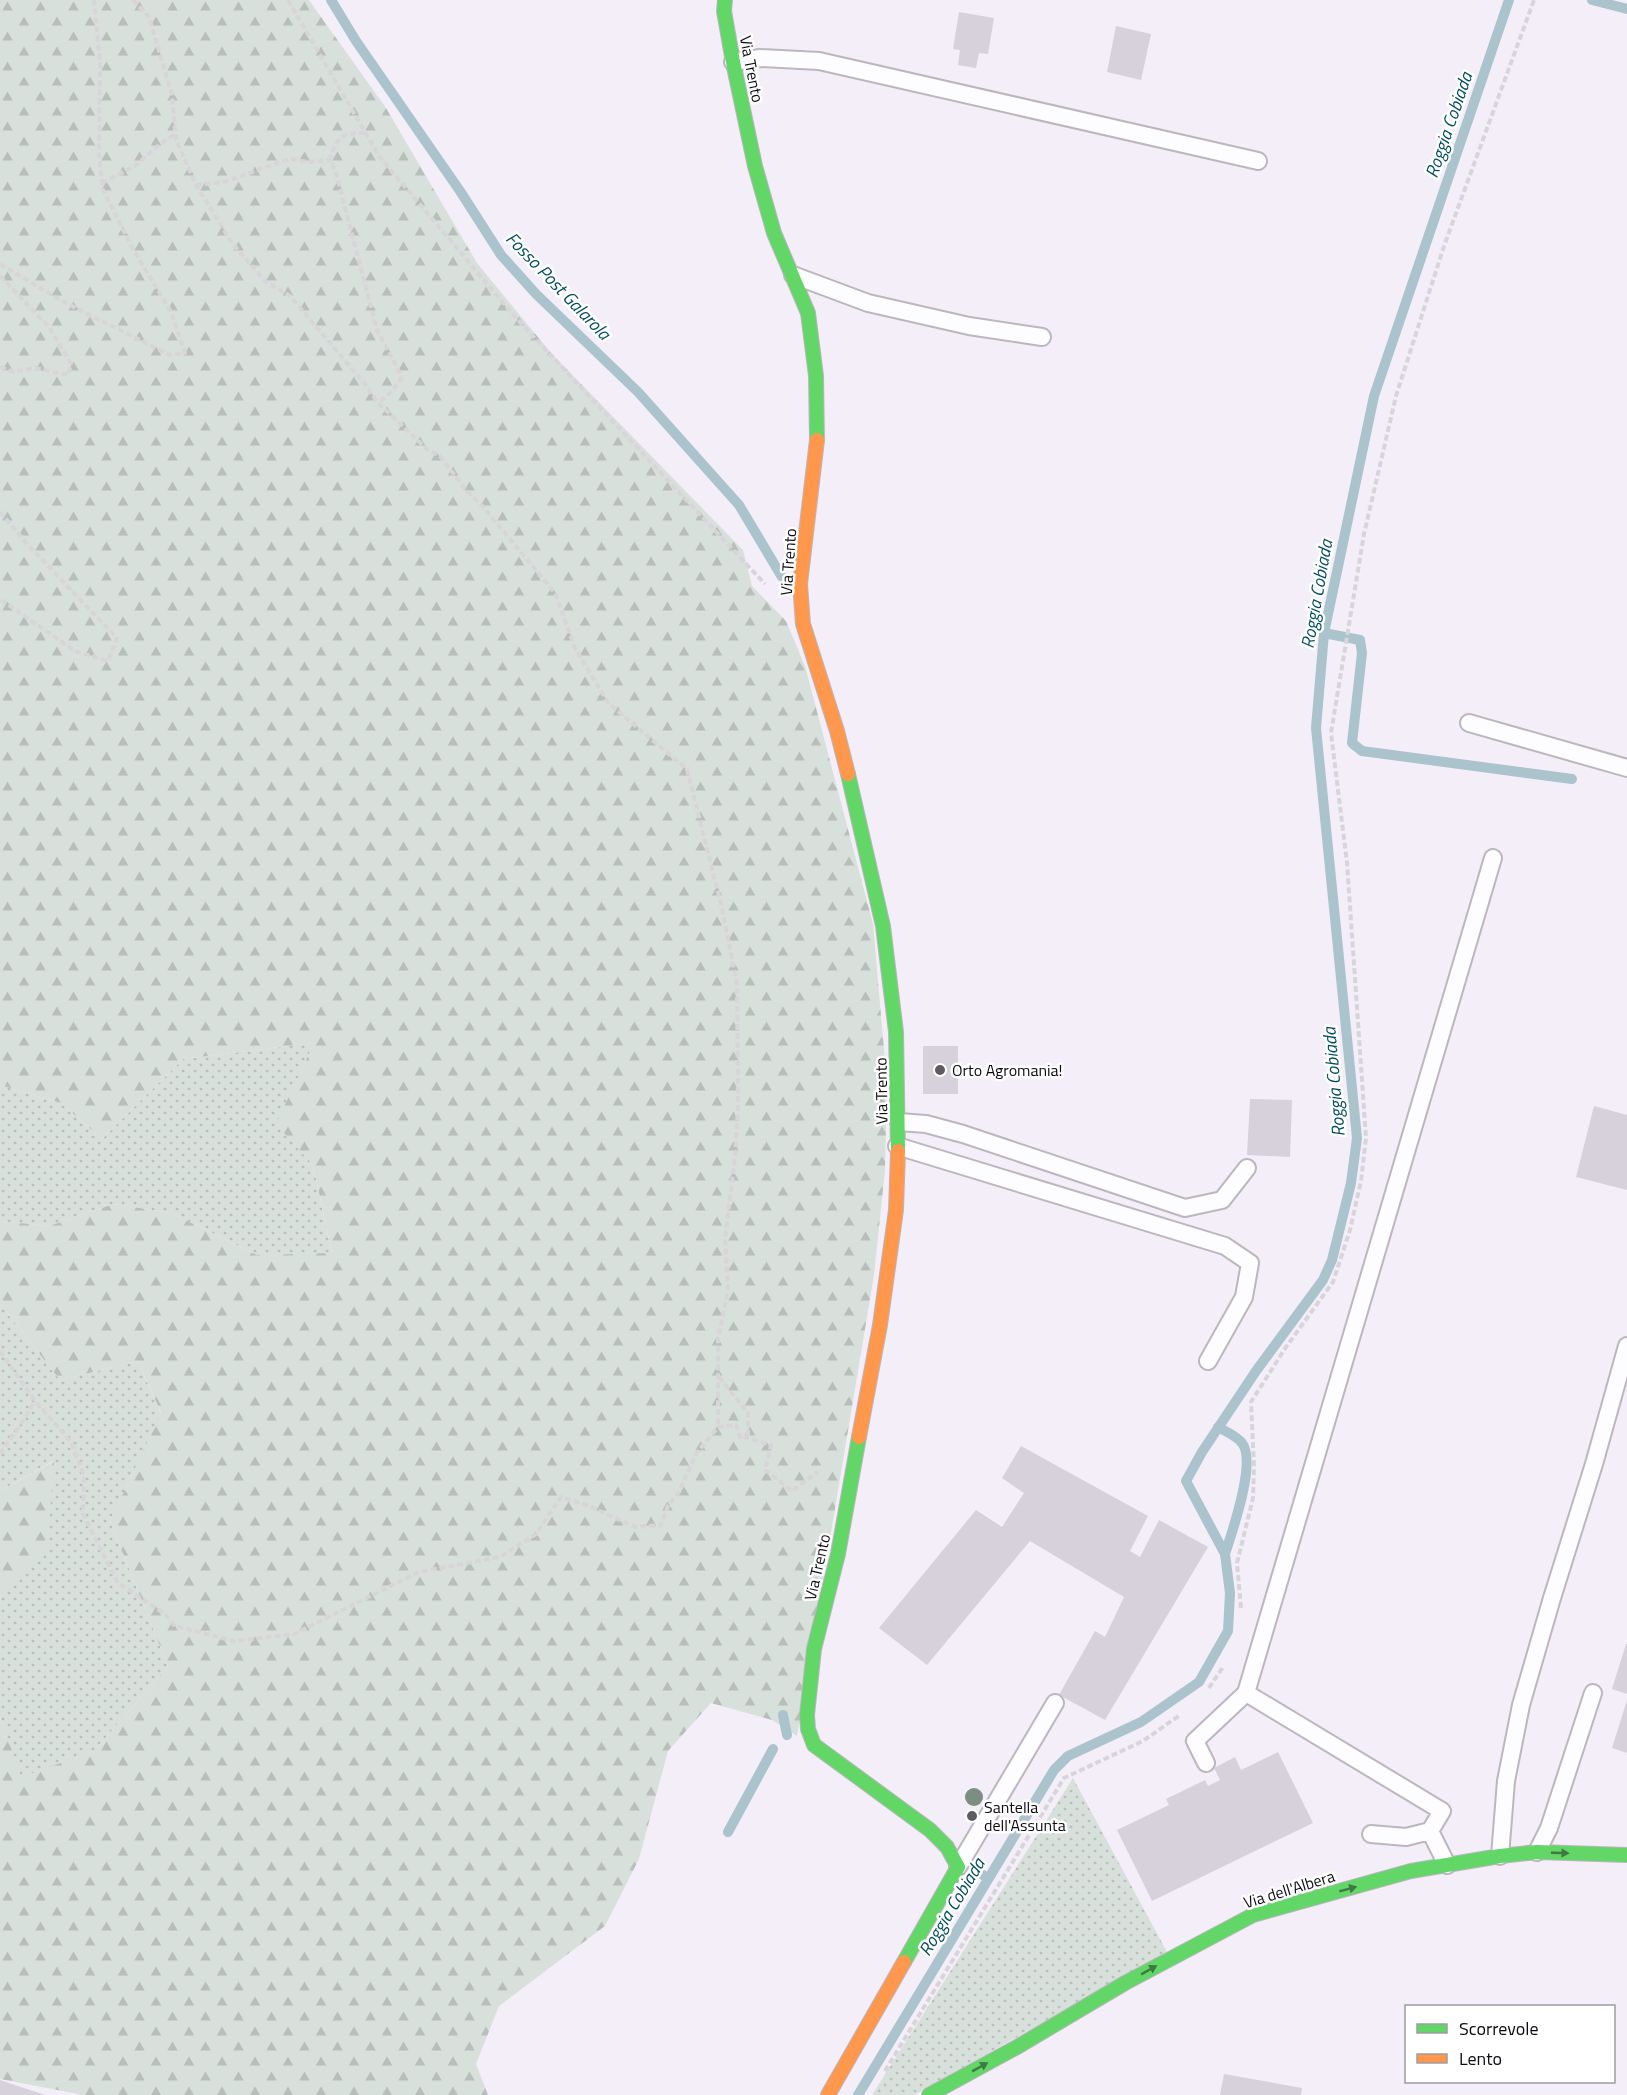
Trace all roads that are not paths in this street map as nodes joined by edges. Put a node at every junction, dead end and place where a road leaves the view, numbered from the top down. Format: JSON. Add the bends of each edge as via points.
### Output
{"nodes":[{"id":1,"x":725,"y":0,"type":"edge"},
{"id":2,"x":733,"y":62,"type":"junction"},
{"id":3,"x":1258,"y":161,"type":"dead end"},
{"id":4,"x":792,"y":275,"type":"junction"},
{"id":5,"x":1042,"y":337,"type":"dead end"},
{"id":6,"x":1469,"y":723,"type":"dead end"},
{"id":7,"x":1627,"y":768,"type":"edge"},
{"id":8,"x":1493,"y":858,"type":"dead end"},
{"id":9,"x":898,"y":1122,"type":"junction"},
{"id":10,"x":897,"y":1146,"type":"junction"},
{"id":11,"x":1247,"y":1168,"type":"dead end"},
{"id":12,"x":1627,"y":1346,"type":"edge"},
{"id":13,"x":1208,"y":1361,"type":"dead end"},
{"id":14,"x":1246,"y":1693,"type":"junction"},
{"id":15,"x":1593,"y":1693,"type":"dead end"},
{"id":16,"x":1055,"y":1703,"type":"dead end"},
{"id":17,"x":1206,"y":1763,"type":"dead end"},
{"id":18,"x":1430,"y":1831,"type":"junction"},
{"id":19,"x":1371,"y":1834,"type":"dead end"},
{"id":20,"x":1537,"y":1852,"type":"junction"},
{"id":21,"x":1627,"y":1855,"type":"edge"},
{"id":22,"x":1500,"y":1856,"type":"junction"},
{"id":23,"x":1447,"y":1865,"type":"junction"},
{"id":24,"x":958,"y":1867,"type":"junction"},
{"id":25,"x":828,"y":2095,"type":"edge"},
{"id":26,"x":929,"y":2095,"type":"edge"}],
"edges":[{"from":1,"to":2,"type":"street","name":"Via Trento"},
{"from":2,"to":3,"type":"lane","via":[[760,58],[819,61]]},
{"from":2,"to":4,"type":"street","name":"Via Trento","via":[[755,166],[774,233]]},
{"from":4,"to":5,"type":"lane","via":[[868,303],[969,326]]},
{"from":4,"to":9,"type":"street","name":"Via Trento","via":[[808,313],[818,421],[800,584],[803,624],[842,750],[883,926],[896,1032]]},
{"from":6,"to":7,"type":"lane"},
{"from":8,"to":14,"type":"lane"},
{"from":9,"to":10,"type":"street","name":"Via Trento"},
{"from":9,"to":11,"type":"lane","via":[[926,1124],[963,1134],[1185,1208],[1222,1200]]},
{"from":10,"to":13,"type":"lane","via":[[1225,1246],[1250,1263],[1244,1297]]},
{"from":10,"to":24,"type":"street","name":"Via Trento","via":[[896,1210],[880,1325],[838,1554],[814,1649],[808,1729],[814,1745],[930,1830],[947,1847]]},
{"from":12,"to":22,"type":"lane","via":[[1521,1705],[1506,1781]]},
{"from":14,"to":17,"type":"lane","via":[[1195,1741]]},
{"from":14,"to":18,"type":"lane","via":[[1442,1811]]},
{"from":15,"to":20,"type":"lane"},
{"from":16,"to":24,"type":"lane"},
{"from":18,"to":19,"type":"lane","via":[[1406,1837]]},
{"from":18,"to":23,"type":"lane"},
{"from":20,"to":21,"type":"street","name":"Via dell'Albera","one_way":true},
{"from":20,"to":22,"type":"street","name":"Via dell'Albera"},
{"from":22,"to":23,"type":"street","name":"Via dell'Albera"},
{"from":26,"to":23,"type":"street","name":"Via dell'Albera","one_way":true,"via":[[1253,1915],[1411,1871]]},
{"from":24,"to":25,"type":"street"}]}
